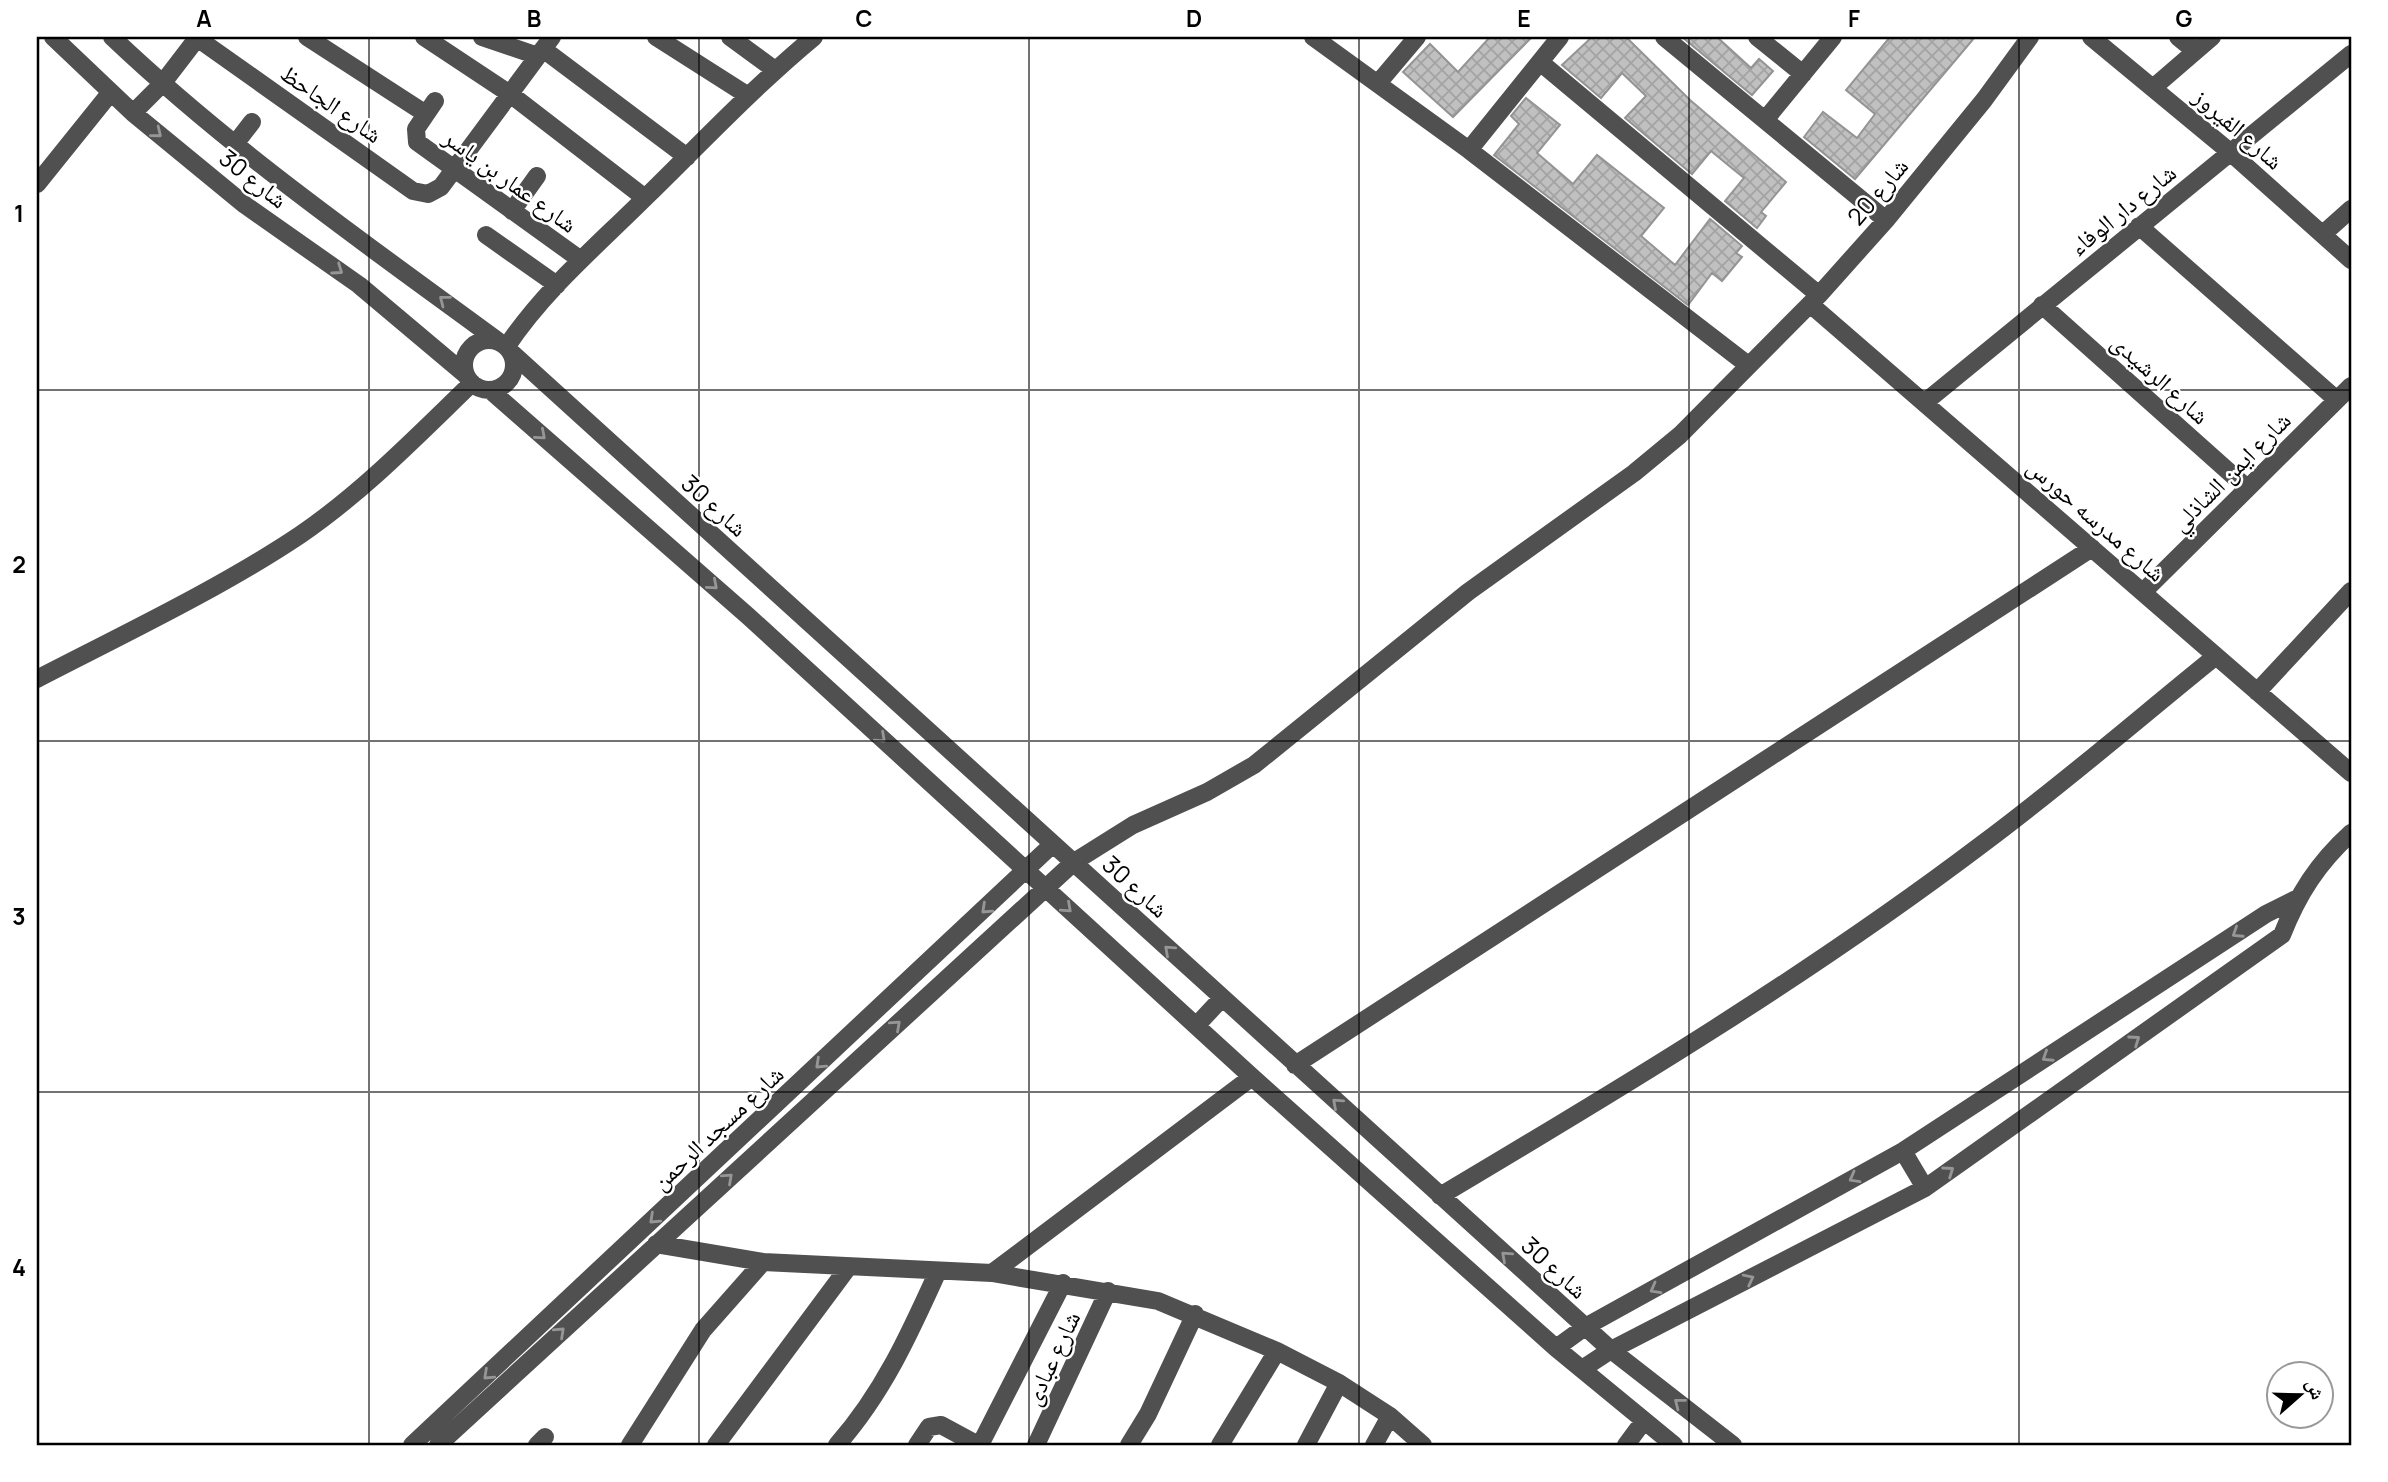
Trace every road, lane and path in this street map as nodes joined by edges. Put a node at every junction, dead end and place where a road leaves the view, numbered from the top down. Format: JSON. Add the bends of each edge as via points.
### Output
{"nodes":[{"id":1,"x":53,"y":37,"type":"edge"},
{"id":2,"x":112,"y":37,"type":"edge"},
{"id":3,"x":198,"y":37,"type":"edge"},
{"id":4,"x":307,"y":37,"type":"edge"},
{"id":5,"x":424,"y":37,"type":"edge"},
{"id":6,"x":482,"y":37,"type":"edge"},
{"id":7,"x":656,"y":37,"type":"edge"},
{"id":8,"x":730,"y":37,"type":"edge"},
{"id":9,"x":814,"y":37,"type":"edge"},
{"id":10,"x":1312,"y":37,"type":"edge"},
{"id":11,"x":1417,"y":37,"type":"edge"},
{"id":12,"x":1560,"y":37,"type":"edge"},
{"id":13,"x":1664,"y":37,"type":"edge"},
{"id":14,"x":1757,"y":37,"type":"edge"},
{"id":15,"x":1833,"y":37,"type":"edge"},
{"id":16,"x":2030,"y":37,"type":"edge"},
{"id":17,"x":2091,"y":37,"type":"edge"},
{"id":18,"x":2178,"y":37,"type":"edge"},
{"id":19,"x":2212,"y":37,"type":"edge"},
{"id":20,"x":545,"y":47,"type":"edge"},
{"id":21,"x":2196,"y":51,"type":"junction"},
{"id":22,"x":2351,"y":54,"type":"edge"},
{"id":23,"x":1540,"y":62,"type":"junction"},
{"id":24,"x":775,"y":70,"type":"junction"},
{"id":25,"x":1803,"y":74,"type":"junction"},
{"id":26,"x":1379,"y":82,"type":"junction"},
{"id":27,"x":162,"y":84,"type":"junction"},
{"id":28,"x":2154,"y":87,"type":"junction"},
{"id":29,"x":111,"y":92,"type":"junction"},
{"id":30,"x":510,"y":94,"type":"junction"},
{"id":31,"x":747,"y":95,"type":"junction"},
{"id":32,"x":133,"y":113,"type":"junction"},
{"id":33,"x":1765,"y":120,"type":"junction"},
{"id":34,"x":252,"y":122,"type":"dead end"},
{"id":35,"x":234,"y":144,"type":"junction"},
{"id":36,"x":1469,"y":150,"type":"junction"},
{"id":37,"x":2230,"y":152,"type":"junction"},
{"id":38,"x":687,"y":157,"type":"junction"},
{"id":39,"x":454,"y":170,"type":"junction"},
{"id":40,"x":537,"y":176,"type":"dead end"},
{"id":41,"x":37,"y":184,"type":"edge"},
{"id":42,"x":645,"y":198,"type":"junction"},
{"id":43,"x":2351,"y":209,"type":"edge"},
{"id":44,"x":512,"y":211,"type":"junction"},
{"id":45,"x":1886,"y":220,"type":"junction"},
{"id":46,"x":2139,"y":226,"type":"junction"},
{"id":47,"x":2323,"y":234,"type":"junction"},
{"id":48,"x":486,"y":235,"type":"dead end"},
{"id":49,"x":581,"y":260,"type":"junction"},
{"id":50,"x":2351,"y":260,"type":"edge"},
{"id":51,"x":557,"y":285,"type":"junction"},
{"id":52,"x":1814,"y":299,"type":"junction"},
{"id":53,"x":2042,"y":305,"type":"junction"},
{"id":54,"x":506,"y":347,"type":"junction"},
{"id":55,"x":1748,"y":365,"type":"junction"},
{"id":56,"x":469,"y":379,"type":"junction"},
{"id":57,"x":2351,"y":386,"type":"edge"},
{"id":58,"x":490,"y":390,"type":"junction"},
{"id":59,"x":2337,"y":400,"type":"junction"},
{"id":60,"x":1924,"y":403,"type":"junction"},
{"id":61,"x":2247,"y":488,"type":"junction"},
{"id":62,"x":2092,"y":548,"type":"junction"},
{"id":63,"x":2144,"y":591,"type":"junction"},
{"id":64,"x":2351,"y":591,"type":"edge"},
{"id":65,"x":2216,"y":656,"type":"junction"},
{"id":66,"x":37,"y":679,"type":"edge"},
{"id":67,"x":2257,"y":692,"type":"junction"},
{"id":68,"x":2351,"y":773,"type":"edge"},
{"id":69,"x":2351,"y":834,"type":"edge"},
{"id":70,"x":1053,"y":844,"type":"junction"},
{"id":71,"x":1074,"y":862,"type":"junction"},
{"id":72,"x":1026,"y":872,"type":"junction"},
{"id":73,"x":1045,"y":889,"type":"junction"},
{"id":74,"x":2296,"y":899,"type":"junction"},
{"id":75,"x":1222,"y":998,"type":"junction"},
{"id":76,"x":1196,"y":1026,"type":"junction"},
{"id":77,"x":1295,"y":1065,"type":"junction"},
{"id":78,"x":1252,"y":1077,"type":"junction"},
{"id":79,"x":1903,"y":1152,"type":"junction"},
{"id":80,"x":1925,"y":1188,"type":"junction"},
{"id":81,"x":1440,"y":1196,"type":"junction"},
{"id":82,"x":656,"y":1244,"type":"junction"},
{"id":83,"x":763,"y":1262,"type":"junction"},
{"id":84,"x":847,"y":1269,"type":"junction"},
{"id":85,"x":938,"y":1270,"type":"junction"},
{"id":86,"x":992,"y":1273,"type":"junction"},
{"id":87,"x":1063,"y":1283,"type":"junction"},
{"id":88,"x":1108,"y":1291,"type":"junction"},
{"id":89,"x":1195,"y":1314,"type":"junction"},
{"id":90,"x":1585,"y":1327,"type":"junction"},
{"id":91,"x":1556,"y":1348,"type":"junction"},
{"id":92,"x":1611,"y":1350,"type":"junction"},
{"id":93,"x":1277,"y":1351,"type":"junction"},
{"id":94,"x":1581,"y":1369,"type":"junction"},
{"id":95,"x":1339,"y":1383,"type":"junction"},
{"id":96,"x":1390,"y":1416,"type":"junction"},
{"id":97,"x":1643,"y":1422,"type":"junction"},
{"id":98,"x":412,"y":1445,"type":"edge"},
{"id":99,"x":438,"y":1445,"type":"edge"},
{"id":100,"x":630,"y":1445,"type":"edge"},
{"id":101,"x":716,"y":1445,"type":"edge"},
{"id":102,"x":837,"y":1445,"type":"edge"},
{"id":103,"x":917,"y":1445,"type":"edge"},
{"id":104,"x":979,"y":1445,"type":"edge"},
{"id":105,"x":1037,"y":1445,"type":"edge"},
{"id":106,"x":1129,"y":1445,"type":"edge"},
{"id":107,"x":1220,"y":1445,"type":"edge"},
{"id":108,"x":1306,"y":1445,"type":"edge"},
{"id":109,"x":1374,"y":1445,"type":"edge"},
{"id":110,"x":1423,"y":1445,"type":"edge"},
{"id":111,"x":1626,"y":1445,"type":"edge"},
{"id":112,"x":1674,"y":1445,"type":"edge"},
{"id":113,"x":1733,"y":1445,"type":"edge"}],
"edges":[{"from":1,"to":29,"type":"street","name":"شارع 30"},
{"from":2,"to":27,"type":"street","name":"شارع 30"},
{"from":3,"to":27,"type":"street"},
{"from":3,"to":39,"type":"street","name":"شارع الجاحظ","via":[[413,191],[428,194],[441,187]]},
{"from":4,"to":39,"type":"street","name":"شارع عمار بن ياسر","via":[[430,108],[415,138]]},
{"from":5,"to":30,"type":"street"},
{"from":6,"to":20,"type":"street"},
{"from":7,"to":31,"type":"street"},
{"from":8,"to":24,"type":"street"},
{"from":9,"to":24,"type":"street"},
{"from":10,"to":26,"type":"street"},
{"from":11,"to":26,"type":"street"},
{"from":12,"to":23,"type":"street"},
{"from":13,"to":33,"type":"street"},
{"from":14,"to":25,"type":"street"},
{"from":15,"to":25,"type":"street"},
{"from":16,"to":45,"type":"street","name":"شارع 20"},
{"from":17,"to":28,"type":"street","name":"شارع الفيروز"},
{"from":18,"to":21,"type":"street"},
{"from":19,"to":21,"type":"street"},
{"from":20,"to":30,"type":"street"},
{"from":20,"to":38,"type":"street"},
{"from":21,"to":28,"type":"street"},
{"from":22,"to":37,"type":"street","name":"شارع دار الوفاء"},
{"from":23,"to":36,"type":"street"},
{"from":23,"to":52,"type":"street","name":"شارع مدرسه حورس"},
{"from":24,"to":31,"type":"street"},
{"from":25,"to":33,"type":"street"},
{"from":26,"to":36,"type":"street"},
{"from":27,"to":32,"type":"street"},
{"from":27,"to":35,"type":"street","name":"شارع 30"},
{"from":28,"to":37,"type":"street","name":"شارع الفيروز"},
{"from":29,"to":32,"type":"street","name":"شارع 30"},
{"from":29,"to":41,"type":"street"},
{"from":30,"to":39,"type":"street"},
{"from":30,"to":42,"type":"street"},
{"from":31,"to":38,"type":"street"},
{"from":32,"to":56,"type":"street","name":"شارع 30","one_way":true,"via":[[245,205],[397,314]]},
{"from":33,"to":45,"type":"street"},
{"from":34,"to":35,"type":"street"},
{"from":54,"to":35,"type":"street","name":"شارع 30","one_way":true},
{"from":36,"to":55,"type":"street"},
{"from":37,"to":46,"type":"street","name":"شارع دار الوفاء"},
{"from":37,"to":47,"type":"street","name":"شارع الفيروز"},
{"from":38,"to":42,"type":"street"},
{"from":39,"to":44,"type":"street","name":"شارع عمار بن ياسر"},
{"from":40,"to":44,"type":"street"},
{"from":42,"to":49,"type":"street"},
{"from":43,"to":47,"type":"street"},
{"from":44,"to":49,"type":"street","name":"شارع عمار بن ياسر"},
{"from":45,"to":52,"type":"street","name":"شارع 20"},
{"from":46,"to":53,"type":"street","name":"شارع دار الوفاء"},
{"from":46,"to":59,"type":"street"},
{"from":47,"to":50,"type":"street","name":"شارع الفيروز"},
{"from":48,"to":51,"type":"street"},
{"from":49,"to":51,"type":"street"},
{"from":51,"to":54,"type":"street","via":[[528,314]]},
{"from":52,"to":55,"type":"street","name":"شارع 20"},
{"from":52,"to":60,"type":"street","name":"شارع مدرسه حورس"},
{"from":53,"to":60,"type":"street","name":"شارع دار الوفاء"},
{"from":53,"to":61,"type":"street","name":"شارع الرشيدى"},
{"from":54,"to":56,"type":"street","via":[[479,341],[471,347],[466,355]]},
{"from":54,"to":58,"type":"street","via":[[513,374],[508,382]]},
{"from":54,"to":70,"type":"street","name":"شارع 30"},
{"from":55,"to":71,"type":"street","name":"شارع 20","via":[[1680,435],[1634,473],[1468,592],[1254,765],[1133,825]]},
{"from":56,"to":58,"type":"street"},
{"from":56,"to":66,"type":"street","via":[[373,477],[300,535]]},
{"from":57,"to":59,"type":"street","name":"شارع ايمن الشاذلي"},
{"from":58,"to":72,"type":"street","one_way":true,"via":[[748,616]]},
{"from":59,"to":61,"type":"street","name":"شارع ايمن الشاذلي"},
{"from":60,"to":62,"type":"street","name":"شارع مدرسه حورس"},
{"from":61,"to":63,"type":"street","name":"شارع ايمن الشاذلي"},
{"from":62,"to":63,"type":"street","name":"شارع مدرسه حورس"},
{"from":62,"to":77,"type":"street"},
{"from":63,"to":65,"type":"street","name":"شارع مدرسه حورس"},
{"from":64,"to":67,"type":"street"},
{"from":65,"to":67,"type":"street","name":"شارع مدرسه حورس"},
{"from":65,"to":81,"type":"street","via":[[1982,845],[1810,967],[1628,1084]]},
{"from":67,"to":68,"type":"street","name":"شارع مدرسه حورس"},
{"from":69,"to":74,"type":"street","via":[[2320,864]]},
{"from":70,"to":71,"type":"street","name":"شارع 30"},
{"from":70,"to":72,"type":"street","name":"شارع مسجد الرحمن"},
{"from":71,"to":73,"type":"street","name":"شارع مسجد الرحمن"},
{"from":75,"to":71,"type":"street","name":"شارع 30","one_way":true},
{"from":72,"to":73,"type":"street"},
{"from":72,"to":98,"type":"street","name":"شارع مسجد الرحمن","one_way":true},
{"from":73,"to":76,"type":"street","one_way":true},
{"from":82,"to":73,"type":"street","name":"شارع مسجد الرحمن","one_way":true},
{"from":74,"to":79,"type":"street","one_way":true,"via":[[2266,914]]},
{"from":80,"to":74,"type":"street","one_way":true,"via":[[2282,935]]},
{"from":75,"to":76,"type":"street"},
{"from":75,"to":77,"type":"street","name":"شارع 30"},
{"from":76,"to":78,"type":"street"},
{"from":81,"to":77,"type":"street","name":"شارع 30","one_way":true},
{"from":78,"to":86,"type":"street"},
{"from":78,"to":91,"type":"street"},
{"from":79,"to":80,"type":"street"},
{"from":79,"to":90,"type":"street","one_way":true},
{"from":92,"to":80,"type":"street","one_way":true},
{"from":90,"to":81,"type":"street","name":"شارع 30","one_way":true},
{"from":82,"to":83,"type":"street"},
{"from":99,"to":82,"type":"street","name":"شارع مسجد الرحمن","one_way":true},
{"from":83,"to":84,"type":"street"},
{"from":83,"to":100,"type":"street","via":[[703,1330]]},
{"from":84,"to":85,"type":"street"},
{"from":84,"to":101,"type":"street"},
{"from":85,"to":86,"type":"street"},
{"from":85,"to":102,"type":"street","via":[[880,1390]]},
{"from":86,"to":87,"type":"street"},
{"from":87,"to":88,"type":"street"},
{"from":87,"to":104,"type":"street"},
{"from":88,"to":89,"type":"street"},
{"from":88,"to":105,"type":"street","name":"شارع عبادى"},
{"from":89,"to":93,"type":"street"},
{"from":89,"to":106,"type":"street"},
{"from":90,"to":91,"type":"street"},
{"from":90,"to":92,"type":"street","name":"شارع 30"},
{"from":91,"to":94,"type":"street"},
{"from":92,"to":94,"type":"street"},
{"from":113,"to":92,"type":"street","name":"شارع 30","one_way":true},
{"from":93,"to":95,"type":"street"},
{"from":93,"to":107,"type":"street"},
{"from":94,"to":97,"type":"street"},
{"from":95,"to":96,"type":"street"},
{"from":95,"to":108,"type":"street"},
{"from":96,"to":109,"type":"street"},
{"from":96,"to":110,"type":"street"},
{"from":97,"to":111,"type":"street"},
{"from":97,"to":112,"type":"street"},
{"from":103,"to":104,"type":"street","via":[[929,1427],[941,1425]]}]}
